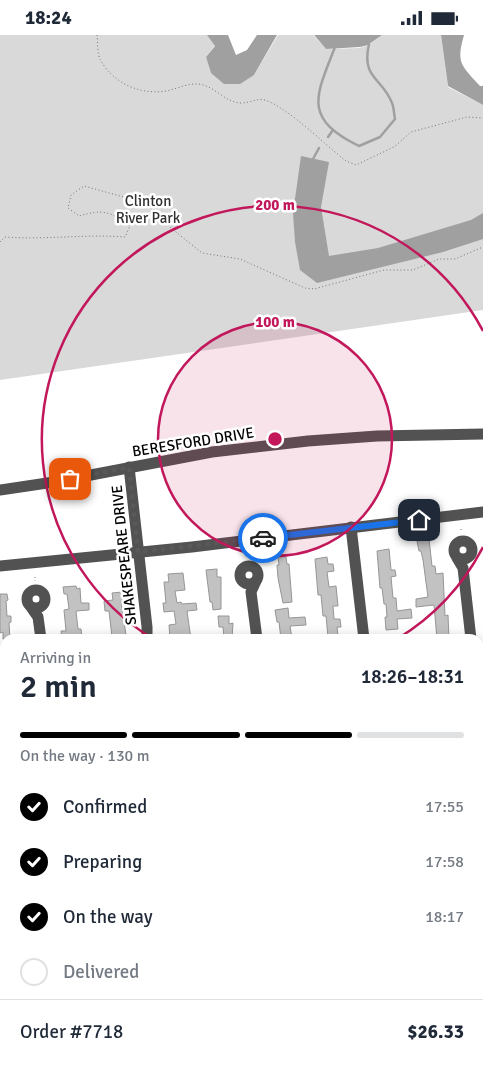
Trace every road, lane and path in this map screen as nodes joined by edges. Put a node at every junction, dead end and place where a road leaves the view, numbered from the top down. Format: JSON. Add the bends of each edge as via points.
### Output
{"nodes":[{"id":1,"x":97,"y":35,"type":"edge"},
{"id":2,"x":483,"y":118,"type":"edge"},
{"id":3,"x":0,"y":242,"type":"edge"},
{"id":4,"x":483,"y":247,"type":"edge"},
{"id":5,"x":483,"y":434,"type":"edge"},
{"id":6,"x":129,"y":467,"type":"junction"},
{"id":7,"x":0,"y":490,"type":"edge"},
{"id":8,"x":483,"y":512,"type":"edge"},
{"id":9,"x":351,"y":527,"type":"junction"},
{"id":10,"x":138,"y":552,"type":"junction"},
{"id":11,"x":463,"y":561,"type":"dead end"},
{"id":12,"x":0,"y":566,"type":"edge"},
{"id":13,"x":34,"y":577,"type":"dead end"},
{"id":14,"x":35,"y":581,"type":"dead end"},
{"id":15,"x":250,"y":585,"type":"dead end"},
{"id":16,"x":38,"y":610,"type":"dead end"},
{"id":17,"x":40,"y":634,"type":"edge"},
{"id":18,"x":147,"y":634,"type":"edge"},
{"id":19,"x":256,"y":634,"type":"edge"},
{"id":20,"x":363,"y":634,"type":"edge"},
{"id":21,"x":470,"y":634,"type":"edge"}],
"edges":[{"from":1,"to":2,"type":"path","via":[[100,60],[124,85],[147,92],[196,84],[240,103],[257,99],[270,102],[346,161],[356,165],[394,147],[411,132],[467,117]]},
{"from":3,"to":4,"type":"path","via":[[5,237],[125,237],[130,226],[113,214],[95,211],[79,216],[68,208],[72,195],[84,186],[149,204],[171,228],[202,253],[240,259],[305,288],[314,289],[384,270],[413,270]]},
{"from":5,"to":6,"type":"street","name":"BERESFORD DRIVE","via":[[308,441],[212,452]]},
{"from":6,"to":7,"type":"street","name":"BERESFORD DRIVE"},
{"from":6,"to":10,"type":"street","name":"SHAKESPEARE DRIVE"},
{"from":8,"to":9,"type":"street"},
{"from":9,"to":10,"type":"street"},
{"from":9,"to":20,"type":"street"},
{"from":10,"to":12,"type":"street"},
{"from":10,"to":18,"type":"street","name":"SHAKESPEARE DRIVE"},
{"from":11,"to":21,"type":"street"},
{"from":13,"to":14,"type":"path"},
{"from":15,"to":19,"type":"street"},
{"from":16,"to":17,"type":"street"}]}
